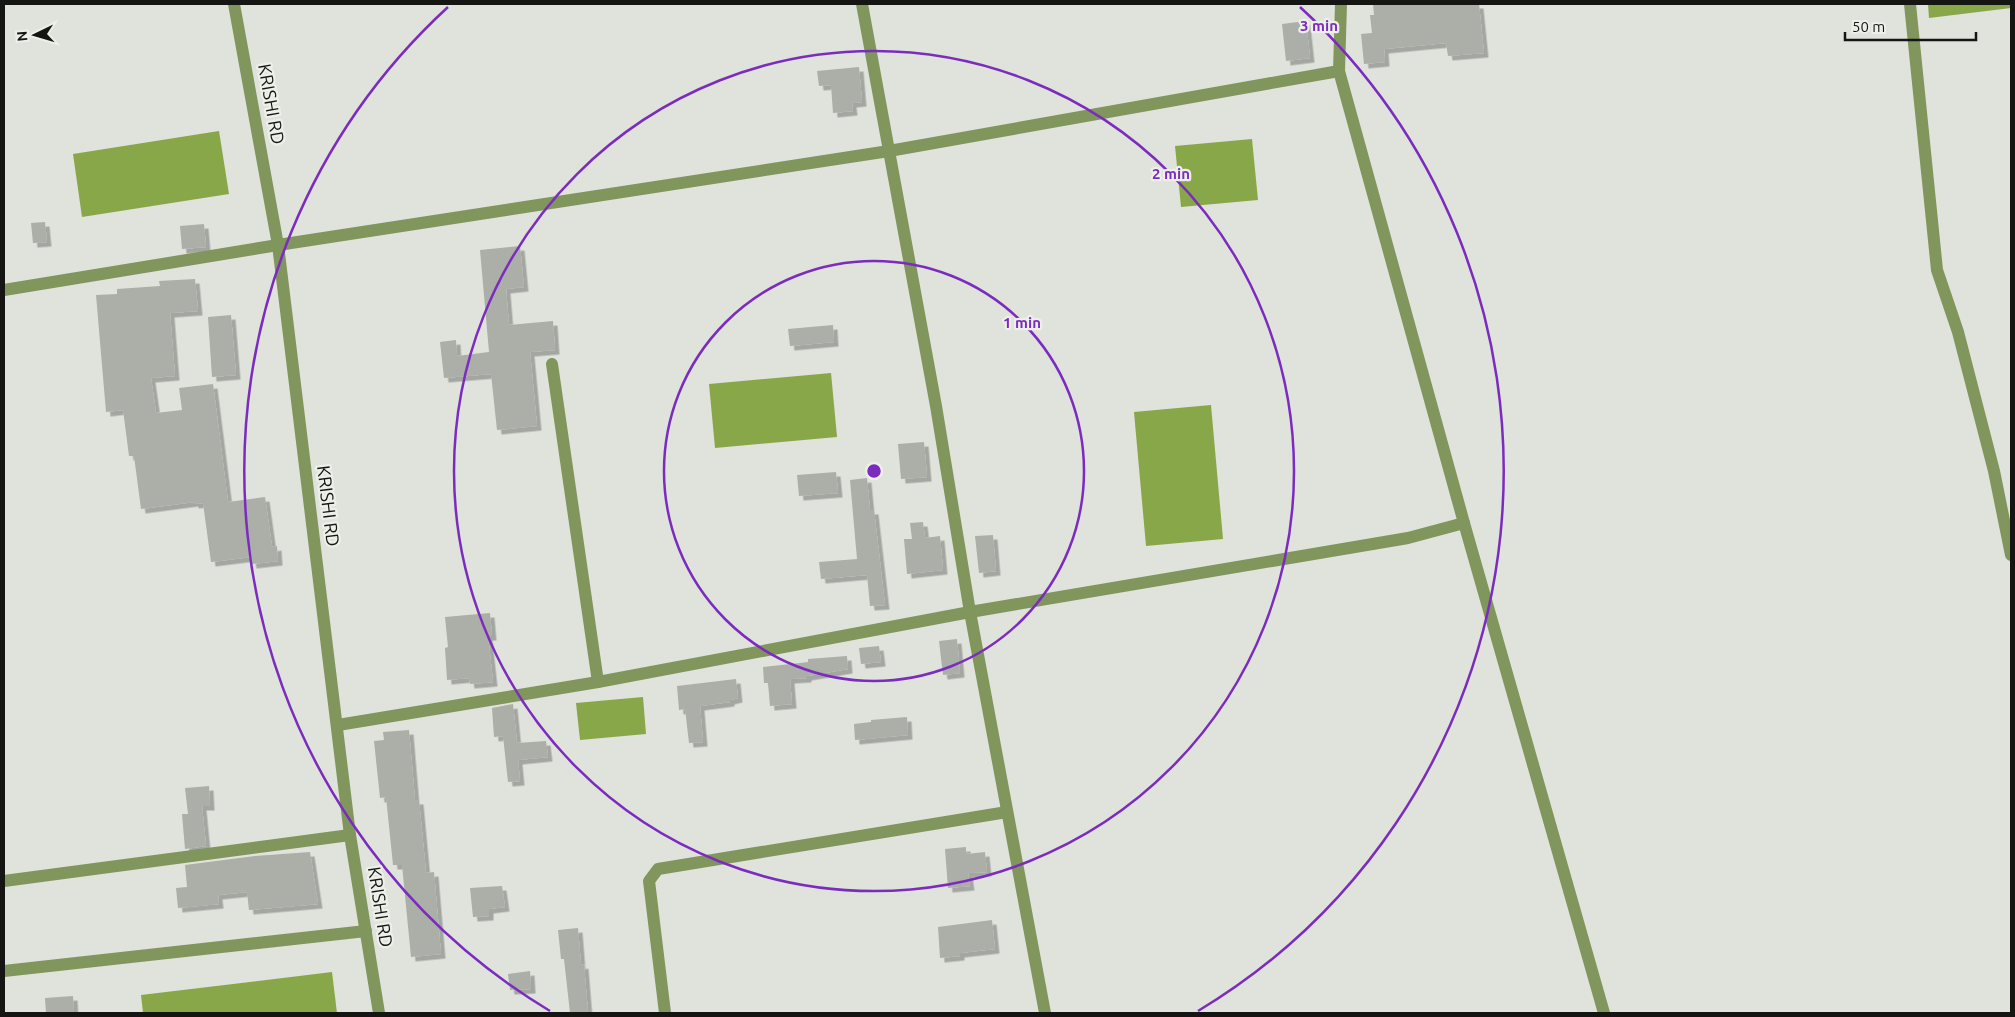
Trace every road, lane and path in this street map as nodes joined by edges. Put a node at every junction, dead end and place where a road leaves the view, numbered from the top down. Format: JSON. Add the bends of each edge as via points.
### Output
{"nodes":[{"id":1,"x":234,"y":4,"type":"edge"},
{"id":2,"x":862,"y":4,"type":"edge"},
{"id":3,"x":1341,"y":4,"type":"edge"},
{"id":4,"x":1910,"y":4,"type":"edge"},
{"id":5,"x":1339,"y":71,"type":"junction"},
{"id":6,"x":889,"y":151,"type":"junction"},
{"id":7,"x":278,"y":245,"type":"junction"},
{"id":8,"x":4,"y":290,"type":"edge"},
{"id":9,"x":552,"y":364,"type":"dead end"},
{"id":10,"x":1464,"y":523,"type":"junction"},
{"id":11,"x":2011,"y":555,"type":"edge"},
{"id":12,"x":970,"y":612,"type":"junction"},
{"id":13,"x":598,"y":682,"type":"junction"},
{"id":14,"x":338,"y":725,"type":"junction"},
{"id":15,"x":1007,"y":812,"type":"junction"},
{"id":16,"x":350,"y":836,"type":"junction"},
{"id":17,"x":4,"y":881,"type":"edge"},
{"id":18,"x":366,"y":931,"type":"junction"},
{"id":19,"x":4,"y":971,"type":"edge"},
{"id":20,"x":379,"y":1013,"type":"edge"},
{"id":21,"x":665,"y":1013,"type":"edge"},
{"id":22,"x":1045,"y":1013,"type":"edge"},
{"id":23,"x":1604,"y":1013,"type":"edge"}],
"edges":[{"from":1,"to":7,"type":"street","name":"KRISHI RD"},
{"from":2,"to":6,"type":"street"},
{"from":3,"to":5,"type":"street"},
{"from":4,"to":11,"type":"street","via":[[1937,270],[1958,332]]},
{"from":5,"to":6,"type":"street"},
{"from":5,"to":10,"type":"street"},
{"from":6,"to":7,"type":"street"},
{"from":6,"to":12,"type":"street"},
{"from":7,"to":8,"type":"street"},
{"from":7,"to":14,"type":"street","name":"KRISHI RD"},
{"from":9,"to":13,"type":"street"},
{"from":10,"to":12,"type":"street","via":[[1408,538]]},
{"from":10,"to":23,"type":"street"},
{"from":12,"to":13,"type":"street"},
{"from":12,"to":15,"type":"street"},
{"from":13,"to":14,"type":"street"},
{"from":14,"to":16,"type":"street","name":"KRISHI RD"},
{"from":15,"to":21,"type":"street","via":[[658,869],[649,881]]},
{"from":15,"to":22,"type":"street"},
{"from":16,"to":17,"type":"street"},
{"from":16,"to":18,"type":"street","name":"KRISHI RD"},
{"from":18,"to":19,"type":"street"},
{"from":18,"to":20,"type":"street","name":"KRISHI RD"}]}
